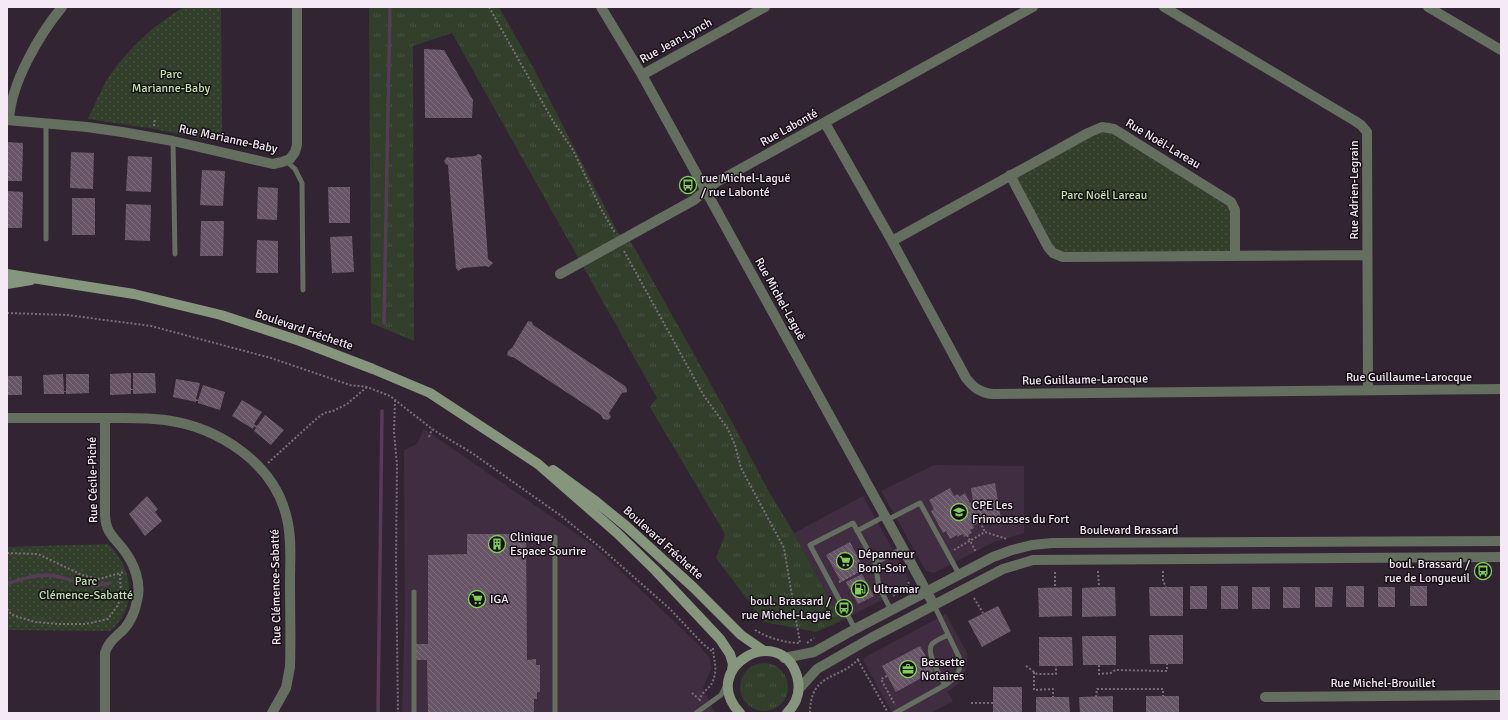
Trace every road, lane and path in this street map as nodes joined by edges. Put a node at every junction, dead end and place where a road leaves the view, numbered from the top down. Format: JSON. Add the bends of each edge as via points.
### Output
{"nodes":[{"id":1,"x":62,"y":7,"type":"edge"},
{"id":2,"x":297,"y":7,"type":"edge"},
{"id":3,"x":488,"y":7,"type":"edge"},
{"id":4,"x":601,"y":7,"type":"edge"},
{"id":5,"x":765,"y":7,"type":"edge"},
{"id":6,"x":1033,"y":7,"type":"edge"},
{"id":7,"x":1164,"y":7,"type":"edge"},
{"id":8,"x":1428,"y":7,"type":"edge"},
{"id":9,"x":1501,"y":50,"type":"edge"},
{"id":10,"x":642,"y":75,"type":"junction"},
{"id":11,"x":8,"y":120,"type":"edge"},
{"id":12,"x":46,"y":123,"type":"junction"},
{"id":13,"x":825,"y":123,"type":"junction"},
{"id":14,"x":173,"y":141,"type":"junction"},
{"id":15,"x":286,"y":161,"type":"junction"},
{"id":16,"x":1010,"y":175,"type":"junction"},
{"id":17,"x":705,"y":192,"type":"junction"},
{"id":18,"x":616,"y":235,"type":"dead end"},
{"id":19,"x":46,"y":239,"type":"dead end"},
{"id":20,"x":892,"y":241,"type":"junction"},
{"id":21,"x":622,"y":247,"type":"dead end"},
{"id":22,"x":175,"y":254,"type":"dead end"},
{"id":23,"x":1234,"y":255,"type":"junction"},
{"id":24,"x":1367,"y":255,"type":"junction"},
{"id":25,"x":7,"y":274,"type":"edge"},
{"id":26,"x":560,"y":274,"type":"dead end"},
{"id":27,"x":38,"y":279,"type":"junction"},
{"id":28,"x":7,"y":284,"type":"edge"},
{"id":29,"x":303,"y":290,"type":"dead end"},
{"id":30,"x":7,"y":313,"type":"edge"},
{"id":31,"x":367,"y":387,"type":"junction"},
{"id":32,"x":1501,"y":389,"type":"edge"},
{"id":33,"x":1368,"y":390,"type":"junction"},
{"id":34,"x":395,"y":400,"type":"junction"},
{"id":35,"x":7,"y":418,"type":"edge"},
{"id":36,"x":105,"y":418,"type":"junction"},
{"id":37,"x":432,"y":429,"type":"junction"},
{"id":38,"x":430,"y":437,"type":"dead end"},
{"id":39,"x":267,"y":464,"type":"dead end"},
{"id":40,"x":538,"y":464,"type":"junction"},
{"id":41,"x":886,"y":518,"type":"junction"},
{"id":42,"x":980,"y":522,"type":"dead end"},
{"id":43,"x":857,"y":531,"type":"junction"},
{"id":44,"x":985,"y":532,"type":"junction"},
{"id":45,"x":967,"y":535,"type":"dead end"},
{"id":46,"x":555,"y":538,"type":"dead end"},
{"id":47,"x":1007,"y":539,"type":"dead end"},
{"id":48,"x":970,"y":541,"type":"junction"},
{"id":49,"x":1501,"y":541,"type":"edge"},
{"id":50,"x":903,"y":548,"type":"junction"},
{"id":51,"x":952,"y":551,"type":"dead end"},
{"id":52,"x":976,"y":552,"type":"dead end"},
{"id":53,"x":7,"y":553,"type":"edge"},
{"id":54,"x":1501,"y":557,"type":"edge"},
{"id":55,"x":875,"y":563,"type":"junction"},
{"id":56,"x":133,"y":566,"type":"junction"},
{"id":57,"x":864,"y":568,"type":"dead end"},
{"id":58,"x":1098,"y":571,"type":"dead end"},
{"id":59,"x":1164,"y":571,"type":"dead end"},
{"id":60,"x":1054,"y":572,"type":"dead end"},
{"id":61,"x":120,"y":574,"type":"junction"},
{"id":62,"x":959,"y":574,"type":"junction"},
{"id":63,"x":908,"y":579,"type":"dead end"},
{"id":64,"x":841,"y":582,"type":"dead end"},
{"id":65,"x":1099,"y":587,"type":"dead end"},
{"id":66,"x":1166,"y":587,"type":"dead end"},
{"id":67,"x":1055,"y":588,"type":"dead end"},
{"id":68,"x":927,"y":591,"type":"junction"},
{"id":69,"x":414,"y":592,"type":"dead end"},
{"id":70,"x":121,"y":595,"type":"junction"},
{"id":71,"x":894,"y":596,"type":"dead end"},
{"id":72,"x":974,"y":598,"type":"dead end"},
{"id":73,"x":137,"y":601,"type":"junction"},
{"id":74,"x":934,"y":605,"type":"junction"},
{"id":75,"x":7,"y":609,"type":"edge"},
{"id":76,"x":891,"y":610,"type":"junction"},
{"id":77,"x":983,"y":613,"type":"dead end"},
{"id":78,"x":750,"y":627,"type":"dead end"},
{"id":79,"x":855,"y":629,"type":"junction"},
{"id":80,"x":948,"y":634,"type":"junction"},
{"id":81,"x":814,"y":638,"type":"dead end"},
{"id":82,"x":806,"y":643,"type":"dead end"},
{"id":83,"x":715,"y":644,"type":"dead end"},
{"id":84,"x":764,"y":651,"type":"junction"},
{"id":85,"x":714,"y":653,"type":"junction"},
{"id":86,"x":784,"y":658,"type":"junction"},
{"id":87,"x":1167,"y":664,"type":"dead end"},
{"id":88,"x":1100,"y":665,"type":"dead end"},
{"id":89,"x":1026,"y":666,"type":"dead end"},
{"id":90,"x":1056,"y":666,"type":"dead end"},
{"id":91,"x":1034,"y":672,"type":"junction"},
{"id":92,"x":731,"y":675,"type":"junction"},
{"id":93,"x":888,"y":676,"type":"dead end"},
{"id":94,"x":945,"y":685,"type":"junction"},
{"id":95,"x":692,"y":693,"type":"dead end"},
{"id":96,"x":798,"y":693,"type":"junction"},
{"id":97,"x":1501,"y":695,"type":"edge"},
{"id":98,"x":1163,"y":696,"type":"dead end"},
{"id":99,"x":1053,"y":697,"type":"dead end"},
{"id":100,"x":1096,"y":697,"type":"dead end"},
{"id":101,"x":1264,"y":697,"type":"dead end"},
{"id":102,"x":699,"y":699,"type":"junction"},
{"id":103,"x":971,"y":703,"type":"dead end"},
{"id":104,"x":993,"y":703,"type":"dead end"},
{"id":105,"x":701,"y":704,"type":"dead end"},
{"id":106,"x":895,"y":706,"type":"dead end"},
{"id":107,"x":886,"y":710,"type":"dead end"},
{"id":108,"x":105,"y":713,"type":"edge"},
{"id":109,"x":272,"y":713,"type":"edge"},
{"id":110,"x":398,"y":713,"type":"edge"},
{"id":111,"x":414,"y":713,"type":"edge"},
{"id":112,"x":554,"y":713,"type":"edge"},
{"id":113,"x":696,"y":713,"type":"edge"},
{"id":114,"x":740,"y":713,"type":"edge"},
{"id":115,"x":787,"y":713,"type":"edge"},
{"id":116,"x":797,"y":713,"type":"edge"},
{"id":117,"x":810,"y":713,"type":"edge"},
{"id":118,"x":895,"y":713,"type":"edge"}],
"edges":[{"from":1,"to":11,"type":"street","via":[[25,66]]},
{"from":2,"to":15,"type":"street","name":"Rue Marianne-Baby","via":[[297,145],[293,156]]},
{"from":3,"to":18,"type":"path","via":[[553,121],[573,150]]},
{"from":4,"to":10,"type":"street","name":"Rue Michel-Laguë"},
{"from":5,"to":10,"type":"street","name":"Rue Jean-Lynch"},
{"from":6,"to":13,"type":"street","name":"Rue Labonté"},
{"from":7,"to":24,"type":"street","name":"Rue Adrien-Legrain","via":[[1364,128],[1367,132]]},
{"from":8,"to":9,"type":"street"},
{"from":10,"to":17,"type":"street","name":"Rue Michel-Laguë"},
{"from":11,"to":12,"type":"street","name":"Rue Marianne-Baby"},
{"from":12,"to":14,"type":"street","name":"Rue Marianne-Baby","via":[[86,126]]},
{"from":12,"to":19,"type":"lane"},
{"from":13,"to":17,"type":"street","name":"Rue Labonté","via":[[715,183]]},
{"from":13,"to":20,"type":"street","name":"Rue Guillaume-Larocque"},
{"from":14,"to":15,"type":"street","name":"Rue Marianne-Baby","via":[[268,163],[278,164]]},
{"from":14,"to":22,"type":"lane"},
{"from":15,"to":29,"type":"lane","via":[[295,169],[302,183]]},
{"from":16,"to":20,"type":"street","name":"Rue Noël-Lareau"},
{"from":16,"to":23,"type":"street","via":[[1048,247],[1060,256]]},
{"from":16,"to":23,"type":"street","name":"Rue Noël-Lareau","via":[[1088,133],[1102,127],[1111,128],[1231,202],[1235,210]]},
{"from":17,"to":26,"type":"street","name":"Rue Labonté"},
{"from":17,"to":41,"type":"street","name":"Rue Michel-Laguë"},
{"from":20,"to":33,"type":"street","name":"Rue Guillaume-Larocque","via":[[966,378],[976,389],[987,394]]},
{"from":21,"to":78,"type":"path","via":[[698,385],[728,429],[741,468],[784,548],[800,643],[769,637]]},
{"from":23,"to":24,"type":"street"},
{"from":24,"to":33,"type":"street","name":"Rue Adrien-Legrain"},
{"from":25,"to":27,"type":"main road","name":"Boulevard Fréchette"},
{"from":27,"to":28,"type":"main road","name":"Boulevard Fréchette"},
{"from":27,"to":40,"type":"main road","name":"Boulevard Fréchette","via":[[134,294],[222,315],[300,340],[374,368],[430,393]]},
{"from":30,"to":31,"type":"path","via":[[66,315],[151,326],[271,358],[350,385]]},
{"from":31,"to":34,"type":"path"},
{"from":31,"to":39,"type":"path","via":[[347,404],[324,413]]},
{"from":32,"to":33,"type":"street","name":"Rue Guillaume-Larocque"},
{"from":34,"to":37,"type":"path"},
{"from":34,"to":110,"type":"path"},
{"from":35,"to":36,"type":"street","name":"Rue Clémence-Sabatté"},
{"from":36,"to":56,"type":"street","name":"Rue Cécile-Piché","via":[[105,521],[109,533]]},
{"from":36,"to":109,"type":"street","name":"Rue Clémence-Sabatté","via":[[165,420],[202,430],[229,443],[250,458],[262,469],[275,489],[287,517],[290,540],[290,659],[286,688]]},
{"from":37,"to":38,"type":"path"},
{"from":37,"to":85,"type":"path","via":[[472,453],[560,515],[670,609]]},
{"from":40,"to":84,"type":"main road","name":"Boulevard Fréchette","via":[[555,471],[610,513],[683,578],[741,635]]},
{"from":40,"to":92,"type":"main road","name":"Boulevard Fréchette","via":[[617,533],[686,603],[727,649],[732,659]]},
{"from":41,"to":43,"type":"lane"},
{"from":41,"to":50,"type":"street","name":"Rue Michel-Laguë"},
{"from":41,"to":62,"type":"lane","via":[[920,503]]},
{"from":42,"to":44,"type":"path"},
{"from":43,"to":55,"type":"lane"},
{"from":43,"to":79,"type":"lane","via":[[852,523],[810,545]]},
{"from":44,"to":47,"type":"path"},
{"from":44,"to":48,"type":"path"},
{"from":45,"to":48,"type":"path"},
{"from":46,"to":112,"type":"lane"},
{"from":48,"to":51,"type":"path"},
{"from":48,"to":52,"type":"path"},
{"from":49,"to":62,"type":"street","name":"Boulevard Brassard","via":[[1041,544],[1002,553]]},
{"from":50,"to":55,"type":"lane"},
{"from":50,"to":68,"type":"street","name":"Rue Michel-Laguë"},
{"from":53,"to":61,"type":"path","via":[[38,554],[82,575],[99,579]]},
{"from":54,"to":74,"type":"street","via":[[1033,560],[1003,569]]},
{"from":55,"to":76,"type":"lane","via":[[879,587]]},
{"from":56,"to":61,"type":"path"},
{"from":56,"to":73,"type":"street","name":"Rue Cécile-Piché","via":[[139,589]]},
{"from":57,"to":64,"type":"path"},
{"from":58,"to":65,"type":"path"},
{"from":59,"to":66,"type":"path","via":[[1163,581]]},
{"from":60,"to":67,"type":"path"},
{"from":61,"to":70,"type":"path"},
{"from":62,"to":68,"type":"street","name":"Boulevard Brassard"},
{"from":63,"to":71,"type":"path","via":[[906,588]]},
{"from":68,"to":74,"type":"street","name":"Rue Michel-Laguë"},
{"from":68,"to":76,"type":"street","name":"Boulevard Brassard"},
{"from":69,"to":111,"type":"lane"},
{"from":70,"to":73,"type":"path"},
{"from":70,"to":75,"type":"path","via":[[118,605],[108,619],[86,624],[35,622],[12,615]]},
{"from":72,"to":77,"type":"path"},
{"from":73,"to":108,"type":"street","name":"Rue Cécile-Piché","via":[[131,619],[108,645],[105,653]]},
{"from":74,"to":80,"type":"lane"},
{"from":74,"to":96,"type":"street","via":[[821,666],[812,673]]},
{"from":76,"to":79,"type":"street","name":"Boulevard Brassard"},
{"from":79,"to":86,"type":"street","name":"Boulevard Brassard","via":[[814,652]]},
{"from":80,"to":94,"type":"lane","via":[[961,665],[956,676]]},
{"from":80,"to":94,"type":"lane","via":[[934,643],[930,649]]},
{"from":81,"to":82,"type":"path"},
{"from":83,"to":85,"type":"path"},
{"from":84,"to":86,"type":"main road","name":"Boulevard Fréchette"},
{"from":84,"to":92,"type":"main road","via":[[743,658]]},
{"from":85,"to":102,"type":"path","via":[[715,675],[709,688]]},
{"from":86,"to":96,"type":"main road","via":[[796,673]]},
{"from":87,"to":88,"type":"path","via":[[1166,671],[1115,670],[1099,674]]},
{"from":89,"to":91,"type":"path"},
{"from":90,"to":91,"type":"path","via":[[1056,674]]},
{"from":91,"to":99,"type":"path","via":[[1034,690],[1053,689]]},
{"from":92,"to":113,"type":"lane","via":[[721,695]]},
{"from":92,"to":114,"type":"main road","name":"Boulevard Fréchette","via":[[730,695]]},
{"from":93,"to":106,"type":"path","via":[[881,679]]},
{"from":94,"to":118,"type":"lane"},
{"from":95,"to":102,"type":"path"},
{"from":96,"to":115,"type":"main road"},
{"from":96,"to":116,"type":"main road"},
{"from":97,"to":101,"type":"street","name":"Rue Michel-Brouillet"},
{"from":98,"to":100,"type":"path","via":[[1162,689],[1097,689]]},
{"from":102,"to":105,"type":"path"},
{"from":103,"to":104,"type":"path"},
{"from":107,"to":117,"type":"path","via":[[858,660],[821,683],[815,692]]}]}
